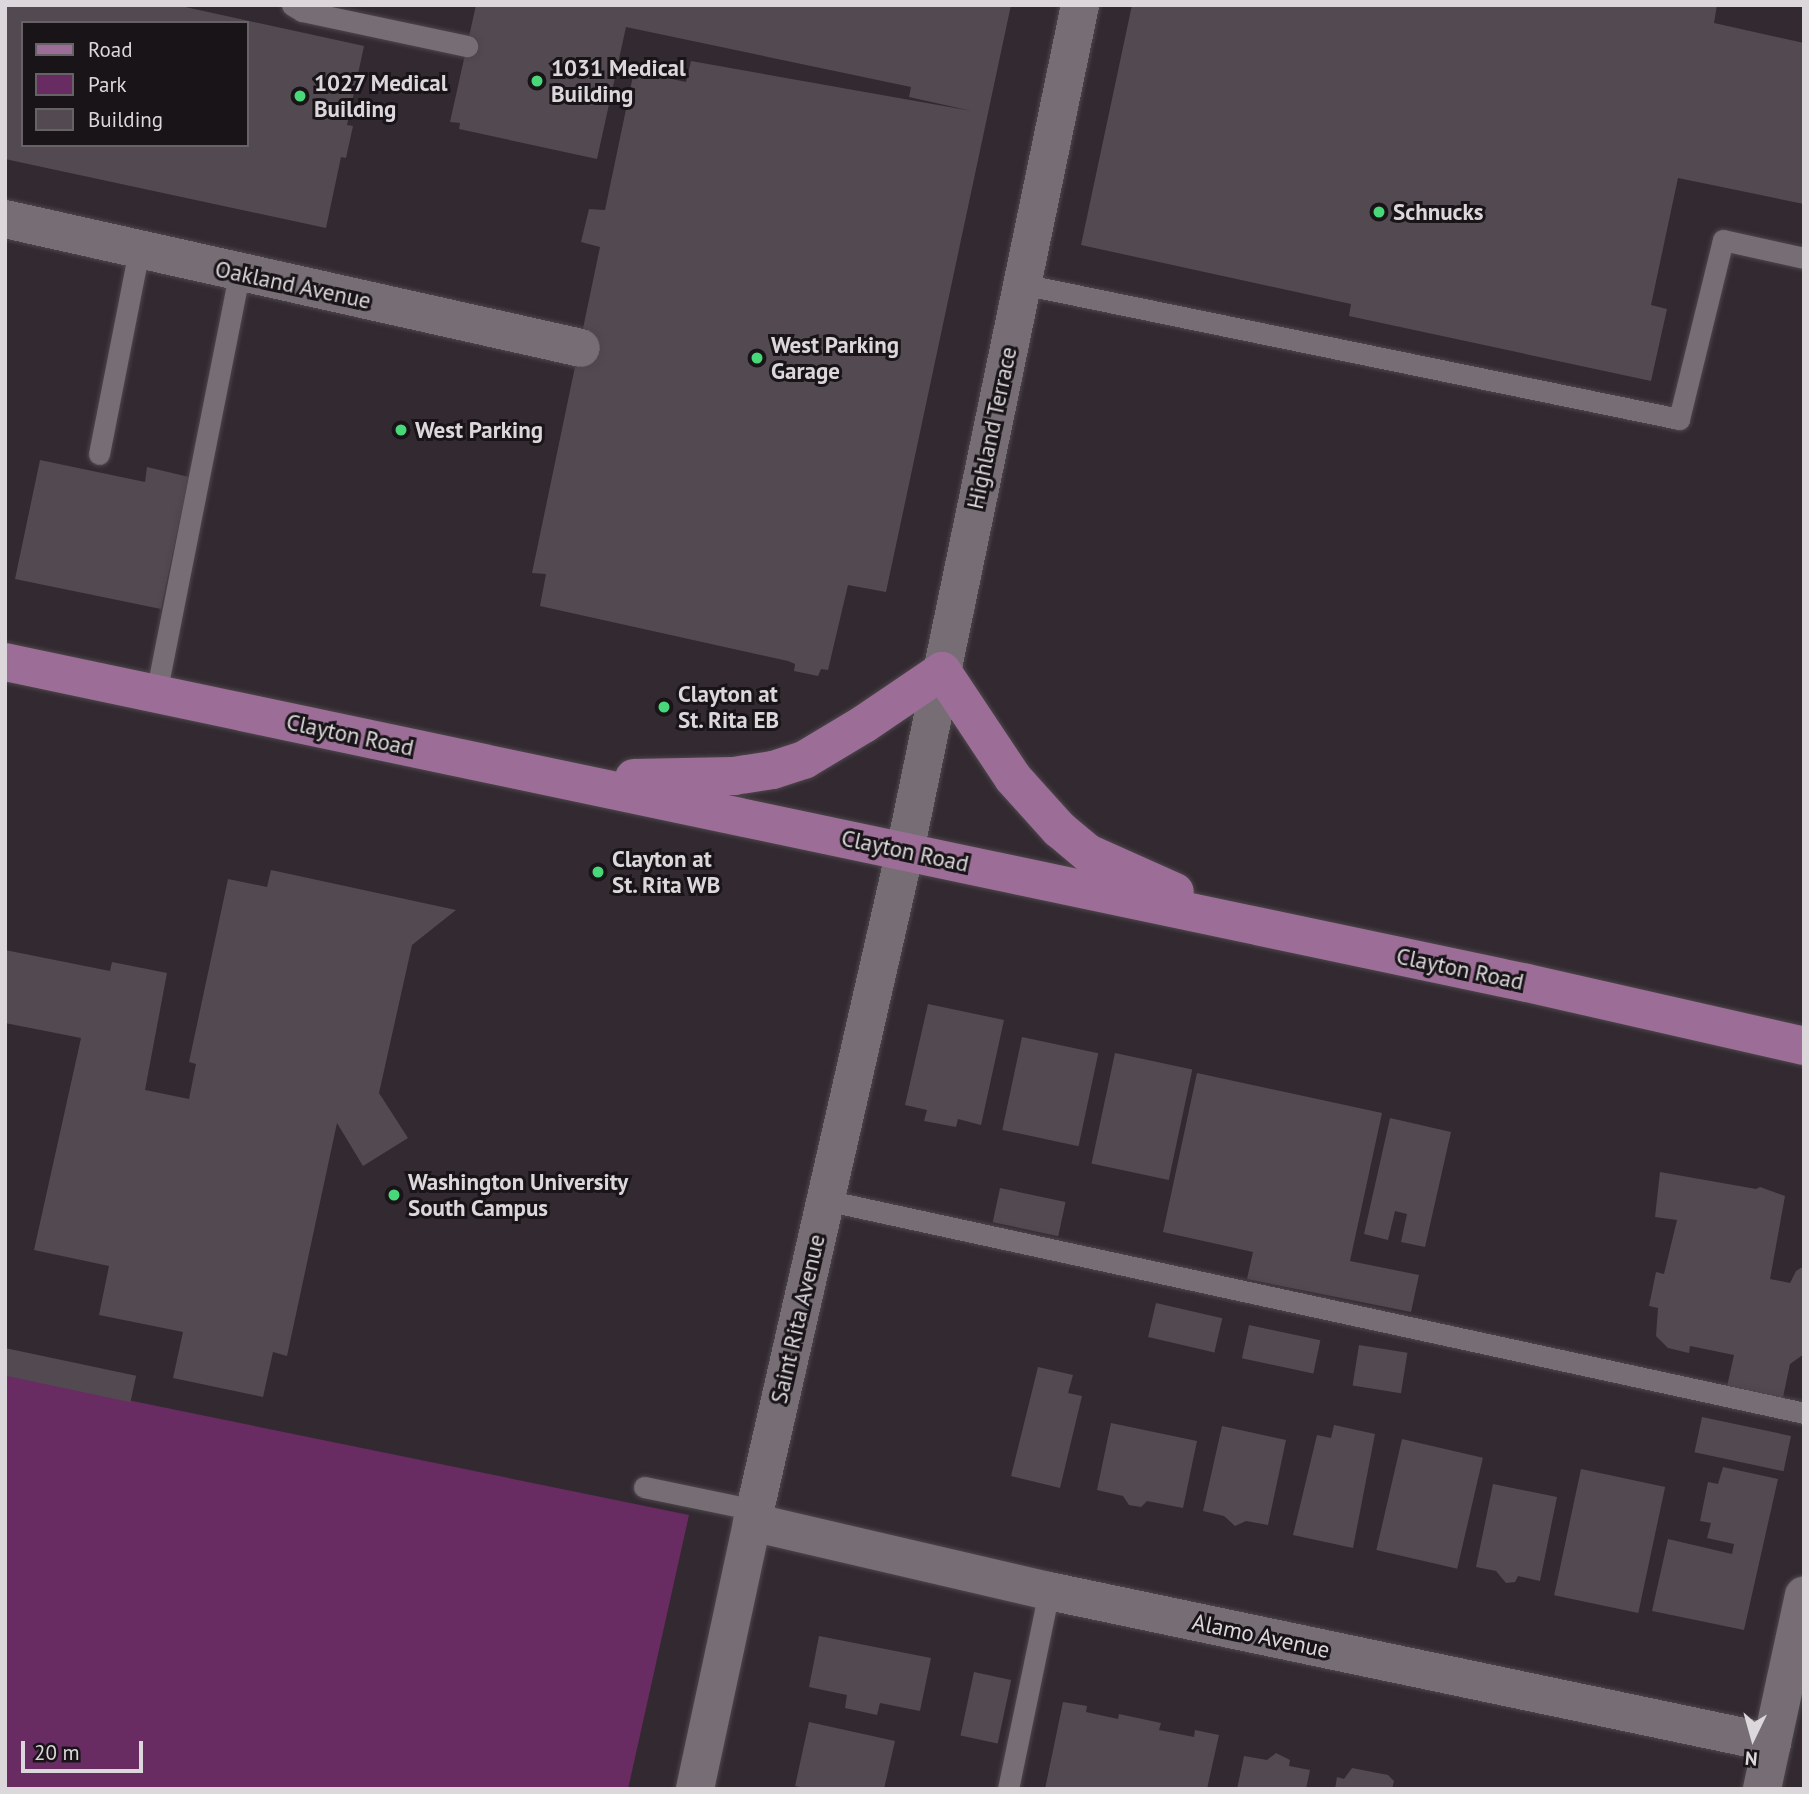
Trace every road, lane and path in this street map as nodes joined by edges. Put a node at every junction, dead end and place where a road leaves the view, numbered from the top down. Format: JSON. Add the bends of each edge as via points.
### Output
{"nodes":[{"id":1,"x":292,"y":5,"type":"edge"},
{"id":2,"x":1080,"y":5,"type":"edge"},
{"id":3,"x":467,"y":46,"type":"dead end"},
{"id":4,"x":5,"y":219,"type":"edge"},
{"id":5,"x":139,"y":250,"type":"junction"},
{"id":6,"x":1804,"y":258,"type":"edge"},
{"id":7,"x":239,"y":274,"type":"junction"},
{"id":8,"x":1022,"y":284,"type":"junction"},
{"id":9,"x":581,"y":348,"type":"dead end"},
{"id":10,"x":99,"y":454,"type":"dead end"},
{"id":11,"x":5,"y":662,"type":"edge"},
{"id":12,"x":942,"y":671,"type":"junction"},
{"id":13,"x":156,"y":694,"type":"junction"},
{"id":14,"x":557,"y":778,"type":"junction"},
{"id":15,"x":905,"y":851,"type":"junction"},
{"id":16,"x":1241,"y":922,"type":"junction"},
{"id":17,"x":1804,"y":1046,"type":"edge"},
{"id":18,"x":825,"y":1200,"type":"junction"},
{"id":19,"x":1804,"y":1413,"type":"edge"},
{"id":20,"x":644,"y":1487,"type":"dead end"},
{"id":21,"x":753,"y":1516,"type":"junction"},
{"id":22,"x":1049,"y":1591,"type":"junction"},
{"id":23,"x":1804,"y":1595,"type":"edge"},
{"id":24,"x":1772,"y":1743,"type":"junction"},
{"id":25,"x":695,"y":1789,"type":"edge"},
{"id":26,"x":1008,"y":1789,"type":"edge"},
{"id":27,"x":1762,"y":1789,"type":"edge"}],
"edges":[{"from":1,"to":3,"type":"lane","via":[[302,11]]},
{"from":2,"to":8,"type":"street","name":"Highland Terrace"},
{"from":4,"to":5,"type":"street","name":"Oakland Avenue"},
{"from":5,"to":7,"type":"street","name":"Oakland Avenue"},
{"from":5,"to":10,"type":"lane"},
{"from":6,"to":8,"type":"lane","via":[[1723,240],[1679,419]]},
{"from":7,"to":9,"type":"street","name":"Oakland Avenue"},
{"from":7,"to":13,"type":"lane"},
{"from":8,"to":12,"type":"street","name":"Highland Terrace"},
{"from":11,"to":13,"type":"main road","name":"Clayton Road"},
{"from":12,"to":14,"type":"main road","via":[[827,748],[773,770],[734,776]]},
{"from":12,"to":15,"type":"street","name":"Highland Terrace"},
{"from":12,"to":16,"type":"main road","via":[[1013,778],[1059,830],[1088,853]]},
{"from":13,"to":14,"type":"main road","name":"Clayton Road"},
{"from":14,"to":15,"type":"main road","name":"Clayton Road"},
{"from":15,"to":16,"type":"main road","name":"Clayton Road"},
{"from":15,"to":18,"type":"street","name":"Saint Rita Avenue"},
{"from":16,"to":17,"type":"main road","name":"Clayton Road"},
{"from":18,"to":19,"type":"lane"},
{"from":18,"to":21,"type":"street","name":"Saint Rita Avenue"},
{"from":20,"to":21,"type":"lane"},
{"from":21,"to":22,"type":"street","name":"Alamo Avenue"},
{"from":21,"to":25,"type":"street","name":"Saint Rita Avenue"},
{"from":22,"to":24,"type":"street","name":"Alamo Avenue"},
{"from":22,"to":26,"type":"lane"},
{"from":23,"to":24,"type":"street"},
{"from":24,"to":27,"type":"street"}]}
